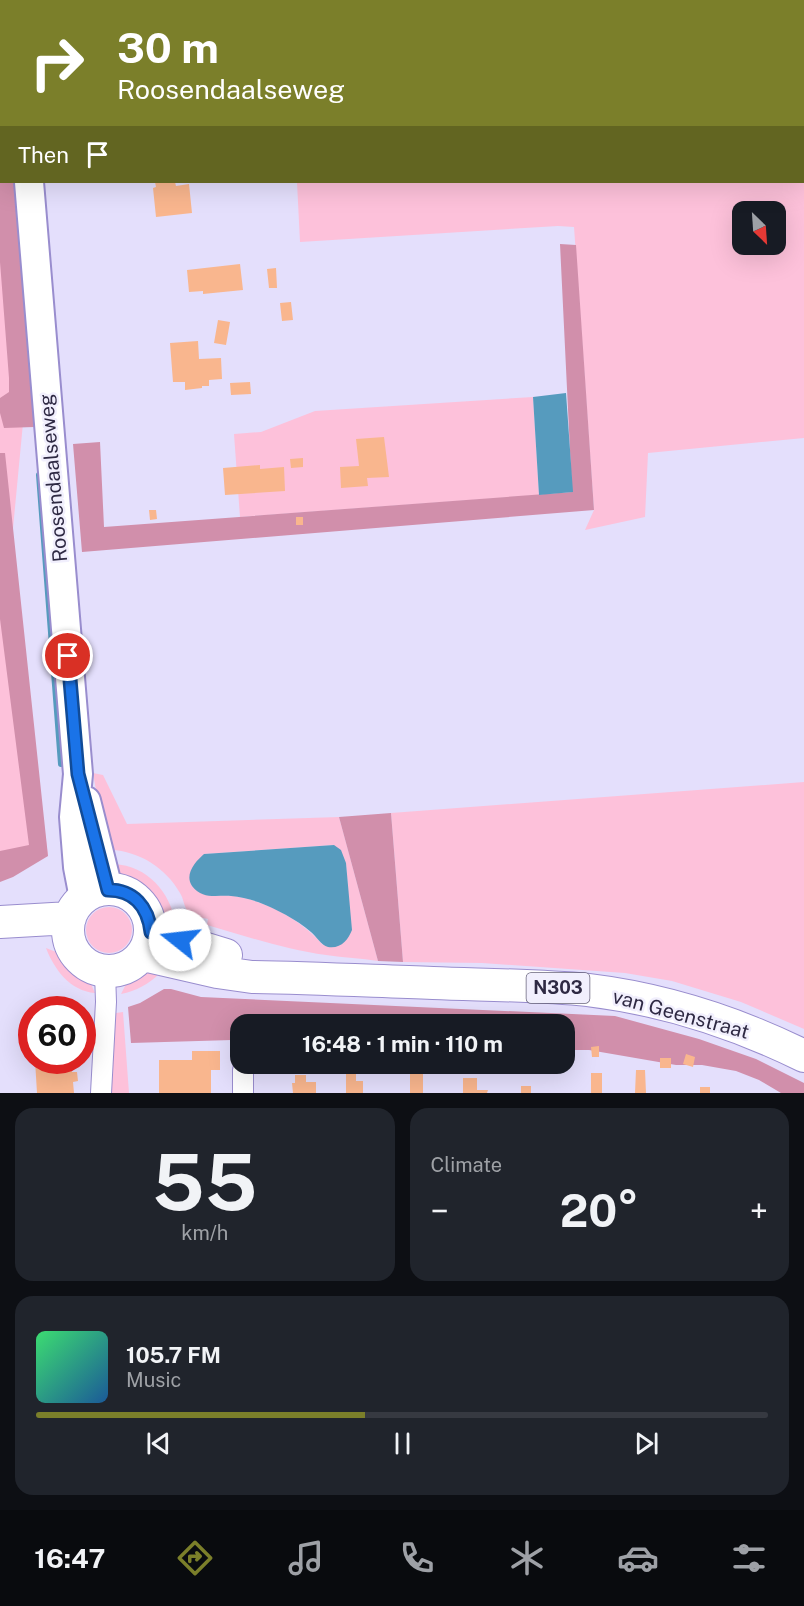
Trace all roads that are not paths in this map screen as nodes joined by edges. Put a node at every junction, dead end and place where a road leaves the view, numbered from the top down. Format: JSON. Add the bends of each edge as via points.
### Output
{"nodes":[{"id":1,"x":29,"y":183,"type":"edge"},
{"id":2,"x":83,"y":911,"type":"junction"},
{"id":3,"x":0,"y":922,"type":"edge"},
{"id":4,"x":0,"y":937,"type":"edge"},
{"id":5,"x":147,"y":943,"type":"junction"},
{"id":6,"x":105,"y":972,"type":"junction"},
{"id":7,"x":804,"y":1056,"type":"edge"},
{"id":8,"x":243,"y":1074,"type":"edge"},
{"id":9,"x":101,"y":1093,"type":"edge"},
{"id":10,"x":243,"y":1093,"type":"edge"}],
"edges":[{"from":1,"to":2,"type":"street","name":"Roosendaalseweg","via":[[78,774]]},
{"from":2,"to":3,"type":"main road"},
{"from":2,"to":4,"type":"main road"},
{"from":2,"to":5,"type":"main road","via":[[124,891],[147,912]]},
{"from":2,"to":6,"type":"main road","via":[[72,949],[82,962]]},
{"from":5,"to":6,"type":"main road","via":[[128,967]]},
{"from":5,"to":7,"type":"main road","name":"van Geenstraat","number":"N303","via":[[301,978],[521,986],[588,991],[652,1002],[759,1034]]},
{"from":6,"to":9,"type":"street"},
{"from":8,"to":10,"type":"street"}]}
